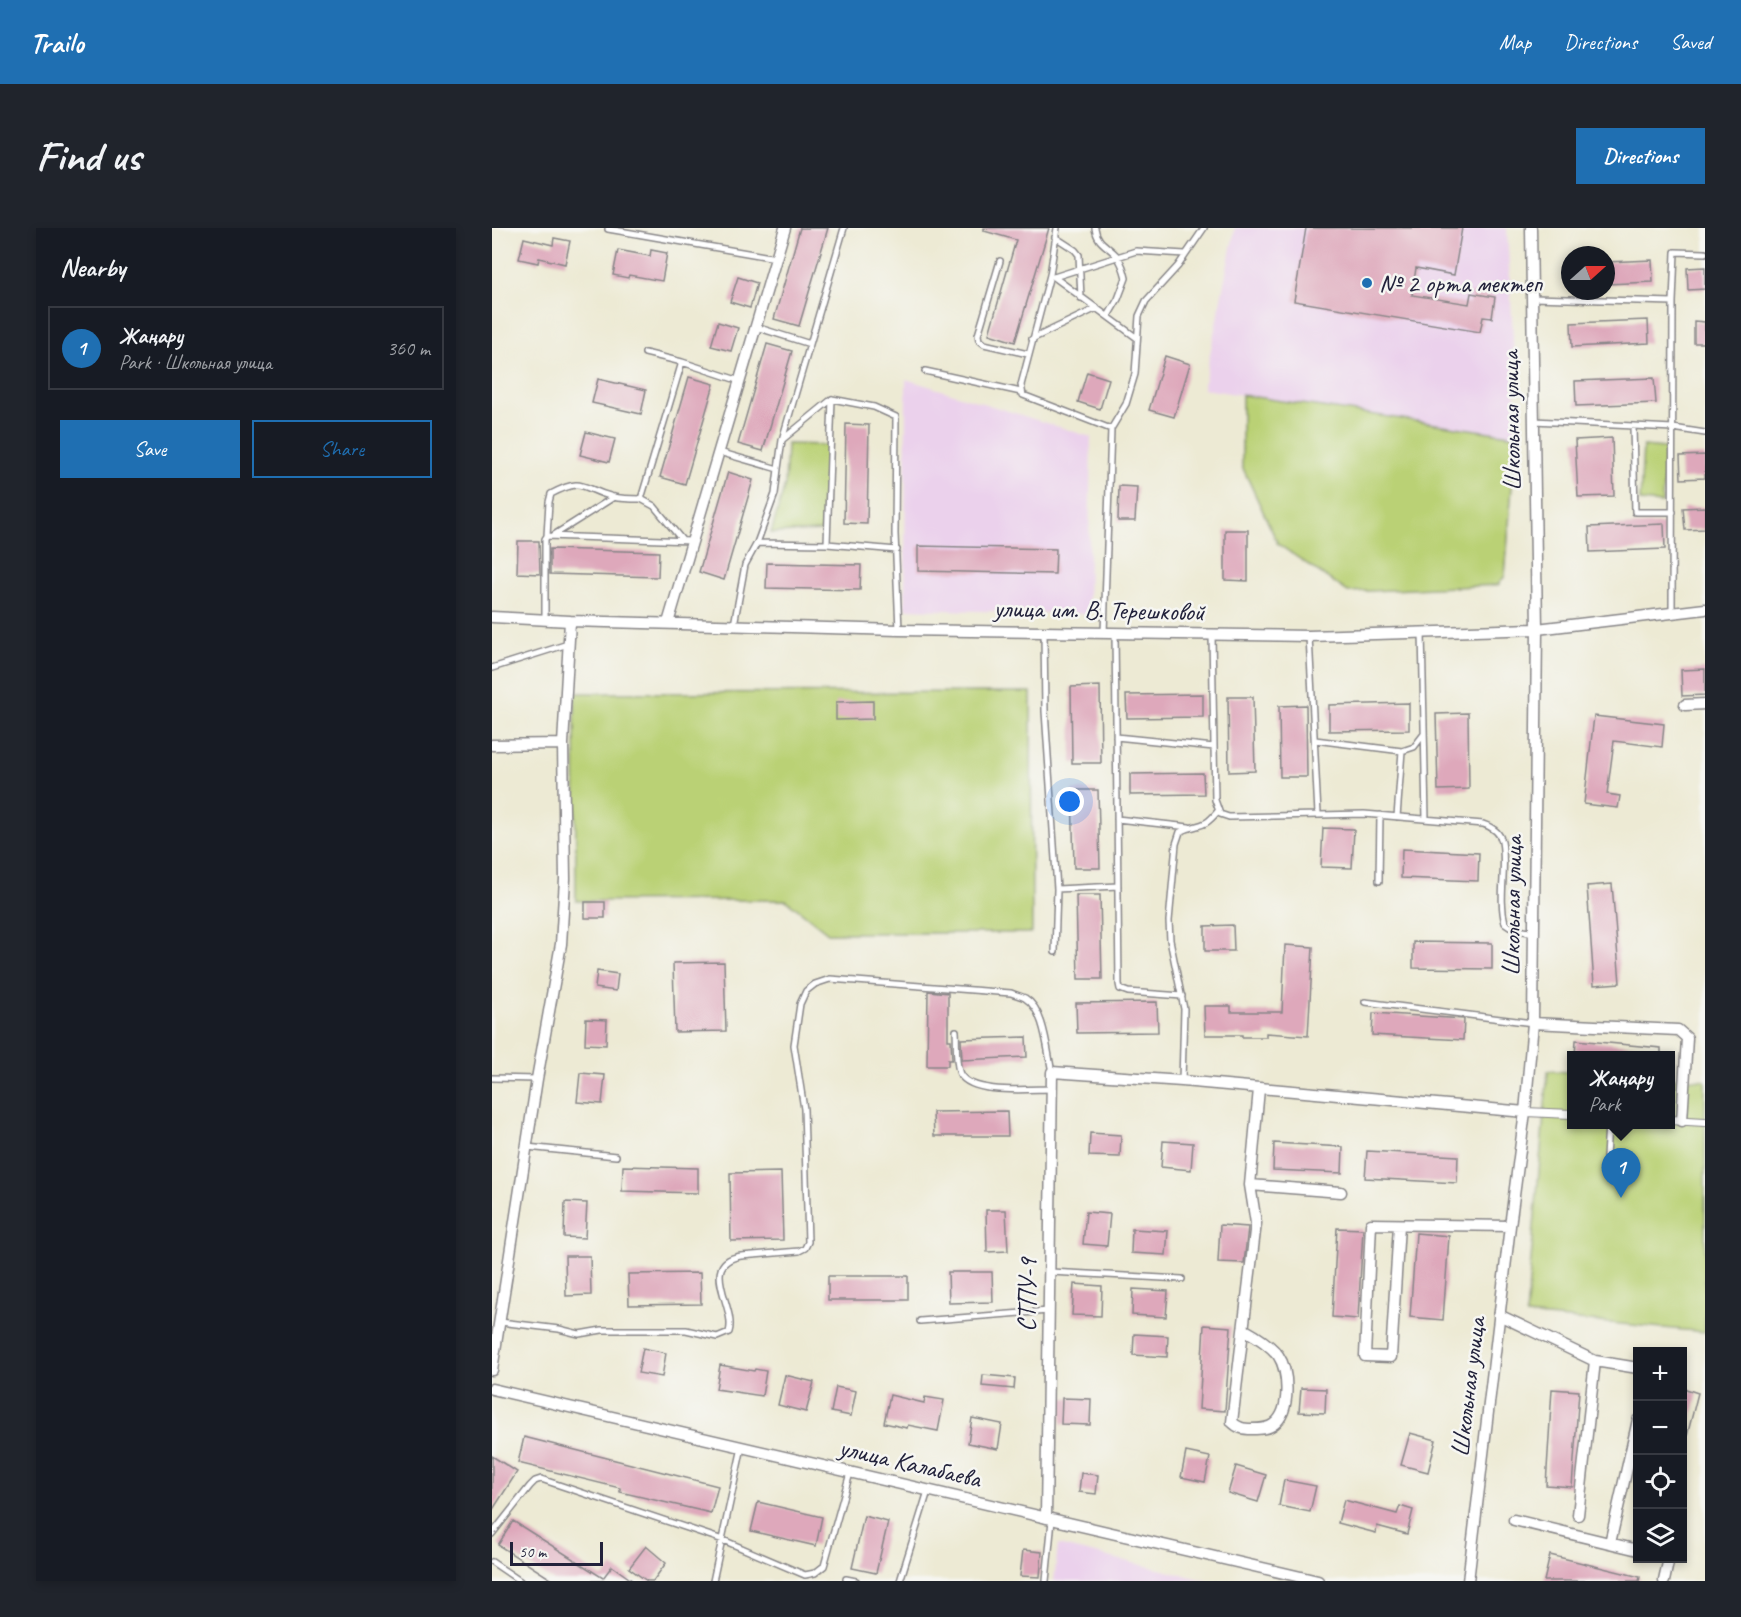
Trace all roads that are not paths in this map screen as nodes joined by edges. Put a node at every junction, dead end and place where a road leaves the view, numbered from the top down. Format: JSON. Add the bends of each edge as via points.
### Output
{"nodes":[{"id":1,"x":785,"y":228,"type":"edge"},
{"id":2,"x":844,"y":228,"type":"edge"},
{"id":3,"x":1057,"y":228,"type":"edge"},
{"id":4,"x":1095,"y":228,"type":"edge"},
{"id":5,"x":1204,"y":228,"type":"edge"},
{"id":6,"x":1532,"y":228,"type":"edge"},
{"id":7,"x":608,"y":229,"type":"edge"},
{"id":8,"x":1055,"y":237,"type":"junction"},
{"id":9,"x":1705,"y":253,"type":"edge"},
{"id":10,"x":1185,"y":254,"type":"junction"},
{"id":11,"x":1116,"y":256,"type":"junction"},
{"id":12,"x":776,"y":258,"type":"junction"},
{"id":13,"x":1000,"y":261,"type":"dead end"},
{"id":14,"x":1080,"y":267,"type":"junction"},
{"id":15,"x":1052,"y":276,"type":"junction"},
{"id":16,"x":1081,"y":298,"type":"junction"},
{"id":17,"x":1533,"y":298,"type":"junction"},
{"id":18,"x":1673,"y":302,"type":"junction"},
{"id":19,"x":1097,"y":308,"type":"junction"},
{"id":20,"x":1108,"y":316,"type":"junction"},
{"id":21,"x":756,"y":327,"type":"junction"},
{"id":22,"x":1137,"y":338,"type":"junction"},
{"id":23,"x":1032,"y":339,"type":"junction"},
{"id":24,"x":810,"y":344,"type":"junction"},
{"id":25,"x":645,"y":353,"type":"dead end"},
{"id":26,"x":1028,"y":354,"type":"junction"},
{"id":27,"x":682,"y":362,"type":"junction"},
{"id":28,"x":925,"y":371,"type":"dead end"},
{"id":29,"x":740,"y":381,"type":"junction"},
{"id":30,"x":1021,"y":392,"type":"junction"},
{"id":31,"x":832,"y":399,"type":"junction"},
{"id":32,"x":1534,"y":421,"type":"junction"},
{"id":33,"x":1633,"y":426,"type":"junction"},
{"id":34,"x":1673,"y":428,"type":"junction"},
{"id":35,"x":1111,"y":429,"type":"junction"},
{"id":36,"x":1705,"y":433,"type":"edge"},
{"id":37,"x":782,"y":440,"type":"junction"},
{"id":38,"x":719,"y":452,"type":"junction"},
{"id":39,"x":778,"y":469,"type":"junction"},
{"id":40,"x":614,"y":497,"type":"junction"},
{"id":41,"x":641,"y":499,"type":"junction"},
{"id":42,"x":1673,"y":512,"type":"junction"},
{"id":43,"x":551,"y":535,"type":"junction"},
{"id":44,"x":687,"y":541,"type":"junction"},
{"id":45,"x":757,"y":543,"type":"junction"},
{"id":46,"x":827,"y":544,"type":"junction"},
{"id":47,"x":897,"y":550,"type":"junction"},
{"id":48,"x":1705,"y":609,"type":"edge"},
{"id":49,"x":1672,"y":612,"type":"junction"},
{"id":50,"x":492,"y":617,"type":"edge"},
{"id":51,"x":545,"y":620,"type":"junction"},
{"id":52,"x":570,"y":621,"type":"junction"},
{"id":53,"x":668,"y":623,"type":"junction"},
{"id":54,"x":734,"y":625,"type":"junction"},
{"id":55,"x":1537,"y":629,"type":"junction"},
{"id":56,"x":899,"y":630,"type":"junction"},
{"id":57,"x":1044,"y":632,"type":"junction"},
{"id":58,"x":1422,"y":632,"type":"junction"},
{"id":59,"x":1104,"y":633,"type":"junction"},
{"id":60,"x":1115,"y":633,"type":"junction"},
{"id":61,"x":1212,"y":635,"type":"junction"},
{"id":62,"x":1310,"y":636,"type":"junction"},
{"id":63,"x":568,"y":644,"type":"junction"},
{"id":64,"x":492,"y":668,"type":"edge"},
{"id":65,"x":1705,"y":704,"type":"edge"},
{"id":66,"x":1685,"y":705,"type":"dead end"},
{"id":67,"x":1424,"y":734,"type":"junction"},
{"id":68,"x":1116,"y":737,"type":"junction"},
{"id":69,"x":1315,"y":740,"type":"junction"},
{"id":70,"x":563,"y":744,"type":"junction"},
{"id":71,"x":492,"y":745,"type":"edge"},
{"id":72,"x":1214,"y":747,"type":"junction"},
{"id":73,"x":1402,"y":751,"type":"junction"},
{"id":74,"x":1218,"y":811,"type":"junction"},
{"id":75,"x":1318,"y":814,"type":"junction"},
{"id":76,"x":1380,"y":815,"type":"junction"},
{"id":77,"x":1397,"y":817,"type":"junction"},
{"id":78,"x":1117,"y":819,"type":"junction"},
{"id":79,"x":1426,"y":819,"type":"junction"},
{"id":80,"x":1191,"y":827,"type":"junction"},
{"id":81,"x":1378,"y":881,"type":"dead end"},
{"id":82,"x":1118,"y":886,"type":"junction"},
{"id":83,"x":1057,"y":889,"type":"junction"},
{"id":84,"x":1534,"y":933,"type":"junction"},
{"id":85,"x":1055,"y":952,"type":"dead end"},
{"id":86,"x":1182,"y":996,"type":"junction"},
{"id":87,"x":1365,"y":1002,"type":"dead end"},
{"id":88,"x":1533,"y":1023,"type":"junction"},
{"id":89,"x":956,"y":1031,"type":"dead end"},
{"id":90,"x":1052,"y":1072,"type":"junction"},
{"id":91,"x":492,"y":1078,"type":"edge"},
{"id":92,"x":537,"y":1079,"type":"junction"},
{"id":93,"x":1182,"y":1082,"type":"junction"},
{"id":94,"x":1053,"y":1089,"type":"junction"},
{"id":95,"x":1260,"y":1089,"type":"junction"},
{"id":96,"x":1525,"y":1112,"type":"junction"},
{"id":97,"x":1567,"y":1114,"type":"edge"},
{"id":98,"x":1675,"y":1120,"type":"edge"},
{"id":99,"x":1682,"y":1121,"type":"junction"},
{"id":100,"x":1705,"y":1122,"type":"edge"},
{"id":101,"x":1608,"y":1129,"type":"edge"},
{"id":102,"x":527,"y":1147,"type":"junction"},
{"id":103,"x":616,"y":1156,"type":"dead end"},
{"id":104,"x":1606,"y":1157,"type":"dead end"},
{"id":105,"x":1250,"y":1185,"type":"junction"},
{"id":106,"x":1341,"y":1191,"type":"dead end"},
{"id":107,"x":1398,"y":1225,"type":"junction"},
{"id":108,"x":1510,"y":1227,"type":"junction"},
{"id":109,"x":1050,"y":1272,"type":"junction"},
{"id":110,"x":1182,"y":1278,"type":"dead end"},
{"id":111,"x":1049,"y":1311,"type":"junction"},
{"id":112,"x":1499,"y":1315,"type":"junction"},
{"id":113,"x":920,"y":1321,"type":"dead end"},
{"id":114,"x":500,"y":1322,"type":"junction"},
{"id":115,"x":1245,"y":1330,"type":"junction"},
{"id":116,"x":1595,"y":1361,"type":"junction"},
{"id":117,"x":1633,"y":1367,"type":"edge"},
{"id":118,"x":492,"y":1371,"type":"edge"},
{"id":119,"x":492,"y":1389,"type":"edge"},
{"id":120,"x":1633,"y":1443,"type":"edge"},
{"id":121,"x":742,"y":1447,"type":"junction"},
{"id":122,"x":850,"y":1473,"type":"junction"},
{"id":123,"x":928,"y":1491,"type":"junction"},
{"id":124,"x":1578,"y":1515,"type":"dead end"},
{"id":125,"x":1049,"y":1519,"type":"junction"},
{"id":126,"x":1514,"y":1520,"type":"dead end"},
{"id":127,"x":492,"y":1534,"type":"edge"},
{"id":128,"x":723,"y":1540,"type":"junction"},
{"id":129,"x":1611,"y":1543,"type":"junction"},
{"id":130,"x":1633,"y":1549,"type":"edge"},
{"id":131,"x":492,"y":1562,"type":"edge"},
{"id":132,"x":1668,"y":1563,"type":"edge"},
{"id":133,"x":846,"y":1579,"type":"dead end"},
{"id":134,"x":520,"y":1581,"type":"edge"},
{"id":135,"x":713,"y":1581,"type":"edge"},
{"id":136,"x":856,"y":1581,"type":"edge"},
{"id":137,"x":900,"y":1581,"type":"edge"},
{"id":138,"x":1046,"y":1581,"type":"edge"},
{"id":139,"x":1318,"y":1581,"type":"edge"},
{"id":140,"x":1468,"y":1581,"type":"edge"},
{"id":141,"x":1664,"y":1581,"type":"edge"}],
"edges":[{"from":1,"to":12,"type":"street"},
{"from":2,"to":24,"type":"lane"},
{"from":3,"to":8,"type":"lane"},
{"from":4,"to":11,"type":"lane","via":[[1100,243]]},
{"from":5,"to":10,"type":"lane"},
{"from":6,"to":17,"type":"street","name":"Школьная улица"},
{"from":7,"to":12,"type":"lane"},
{"from":8,"to":14,"type":"lane","via":[[1075,250]]},
{"from":8,"to":15,"type":"lane"},
{"from":9,"to":18,"type":"lane","via":[[1675,252]]},
{"from":10,"to":11,"type":"lane","via":[[1136,250]]},
{"from":10,"to":22,"type":"lane","via":[[1146,301],[1139,316]]},
{"from":11,"to":14,"type":"lane"},
{"from":11,"to":20,"type":"lane","via":[[1126,278]]},
{"from":12,"to":21,"type":"street"},
{"from":13,"to":26,"type":"lane","via":[[979,340]]},
{"from":14,"to":15,"type":"lane"},
{"from":14,"to":16,"type":"lane"},
{"from":15,"to":16,"type":"lane"},
{"from":15,"to":23,"type":"lane"},
{"from":16,"to":19,"type":"lane"},
{"from":17,"to":18,"type":"lane"},
{"from":17,"to":32,"type":"street","name":"Школьная улица"},
{"from":18,"to":34,"type":"lane"},
{"from":19,"to":20,"type":"lane"},
{"from":19,"to":23,"type":"lane"},
{"from":20,"to":22,"type":"lane"},
{"from":21,"to":24,"type":"lane"},
{"from":21,"to":29,"type":"street"},
{"from":22,"to":35,"type":"lane","via":[[1135,374],[1126,404]]},
{"from":23,"to":26,"type":"lane"},
{"from":24,"to":37,"type":"lane"},
{"from":25,"to":27,"type":"lane"},
{"from":26,"to":30,"type":"lane"},
{"from":27,"to":29,"type":"lane"},
{"from":27,"to":41,"type":"lane"},
{"from":28,"to":30,"type":"lane"},
{"from":29,"to":38,"type":"street"},
{"from":30,"to":35,"type":"lane"},
{"from":31,"to":37,"type":"lane"},
{"from":31,"to":46,"type":"lane"},
{"from":31,"to":47,"type":"lane","via":[[874,407],[896,417]]},
{"from":32,"to":33,"type":"lane"},
{"from":32,"to":55,"type":"street","name":"Школьная улица"},
{"from":33,"to":34,"type":"lane"},
{"from":33,"to":42,"type":"lane","via":[[1635,512]]},
{"from":34,"to":36,"type":"lane"},
{"from":34,"to":42,"type":"lane"},
{"from":35,"to":59,"type":"lane"},
{"from":37,"to":39,"type":"lane"},
{"from":38,"to":39,"type":"lane"},
{"from":38,"to":44,"type":"street"},
{"from":39,"to":45,"type":"lane","via":[[776,494]]},
{"from":40,"to":41,"type":"lane"},
{"from":40,"to":43,"type":"lane"},
{"from":40,"to":43,"type":"lane","via":[[582,484],[568,485],[551,494]]},
{"from":41,"to":44,"type":"lane","via":[[654,506]]},
{"from":42,"to":49,"type":"lane"},
{"from":43,"to":44,"type":"lane"},
{"from":43,"to":51,"type":"lane","via":[[545,539]]},
{"from":44,"to":53,"type":"street"},
{"from":45,"to":46,"type":"lane"},
{"from":45,"to":54,"type":"lane","via":[[746,565]]},
{"from":46,"to":47,"type":"lane"},
{"from":47,"to":56,"type":"lane"},
{"from":48,"to":49,"type":"street","name":"улица им. В. Терешковой"},
{"from":49,"to":55,"type":"street","name":"улица им. В. Терешковой"},
{"from":50,"to":51,"type":"street","name":"улица им. В. Терешковой"},
{"from":51,"to":52,"type":"street","name":"улица им. В. Терешковой"},
{"from":52,"to":53,"type":"street","name":"улица им. В. Терешковой"},
{"from":52,"to":63,"type":"street"},
{"from":53,"to":54,"type":"street","name":"улица им. В. Терешковой"},
{"from":54,"to":56,"type":"street","name":"улица им. В. Терешковой"},
{"from":55,"to":58,"type":"street","name":"улица им. В. Терешковой"},
{"from":55,"to":84,"type":"street","name":"Школьная улица"},
{"from":56,"to":57,"type":"street","name":"улица им. В. Терешковой"},
{"from":57,"to":59,"type":"street","name":"улица им. В. Терешковой"},
{"from":57,"to":83,"type":"lane"},
{"from":58,"to":62,"type":"street","name":"улица им. В. Терешковой"},
{"from":58,"to":67,"type":"lane"},
{"from":59,"to":60,"type":"street","name":"улица им. В. Терешковой"},
{"from":60,"to":61,"type":"street","name":"улица им. В. Терешковой"},
{"from":60,"to":68,"type":"lane"},
{"from":61,"to":62,"type":"street","name":"улица им. В. Терешковой"},
{"from":61,"to":72,"type":"lane"},
{"from":62,"to":69,"type":"lane"},
{"from":63,"to":64,"type":"lane"},
{"from":63,"to":70,"type":"street"},
{"from":65,"to":66,"type":"street"},
{"from":67,"to":73,"type":"lane","via":[[1414,747]]},
{"from":67,"to":79,"type":"lane"},
{"from":68,"to":72,"type":"lane"},
{"from":68,"to":78,"type":"lane"},
{"from":69,"to":73,"type":"lane"},
{"from":69,"to":75,"type":"lane"},
{"from":70,"to":71,"type":"street"},
{"from":70,"to":92,"type":"street","via":[[564,911]]},
{"from":72,"to":74,"type":"lane"},
{"from":73,"to":77,"type":"lane"},
{"from":74,"to":75,"type":"lane","via":[[1228,817]]},
{"from":74,"to":80,"type":"lane","via":[[1207,823]]},
{"from":75,"to":76,"type":"lane"},
{"from":76,"to":77,"type":"lane"},
{"from":76,"to":81,"type":"lane"},
{"from":77,"to":79,"type":"lane"},
{"from":78,"to":80,"type":"lane"},
{"from":78,"to":82,"type":"lane"},
{"from":79,"to":84,"type":"lane","via":[[1492,827],[1502,841],[1505,923]]},
{"from":80,"to":86,"type":"lane","via":[[1180,832],[1176,844],[1169,921]]},
{"from":82,"to":83,"type":"lane"},
{"from":82,"to":86,"type":"lane","via":[[1120,989]]},
{"from":83,"to":85,"type":"lane"},
{"from":84,"to":88,"type":"street","name":"Школьная улица"},
{"from":86,"to":93,"type":"lane"},
{"from":87,"to":88,"type":"lane"},
{"from":88,"to":96,"type":"street","name":"Школьная улица"},
{"from":88,"to":99,"type":"street","via":[[1678,1030],[1687,1038]]},
{"from":89,"to":94,"type":"lane","via":[[959,1072],[966,1082],[981,1088]]},
{"from":90,"to":93,"type":"street"},
{"from":90,"to":94,"type":"street","name":"СТПУ-9"},
{"from":90,"to":114,"type":"lane","via":[[1040,1017],[1025,998],[1011,993],[821,981],[806,991],[800,1004],[794,1045],[804,1109],[808,1242],[799,1251],[731,1257],[725,1262],[720,1281],[730,1320],[729,1332],[717,1337],[686,1330],[602,1330],[579,1334]]},
{"from":91,"to":92,"type":"lane"},
{"from":92,"to":102,"type":"street"},
{"from":93,"to":95,"type":"street"},
{"from":94,"to":109,"type":"street","name":"СТПУ-9"},
{"from":95,"to":96,"type":"street"},
{"from":95,"to":105,"type":"street"},
{"from":96,"to":97,"type":"street"},
{"from":96,"to":108,"type":"street","name":"Школьная улица"},
{"from":98,"to":99,"type":"street"},
{"from":99,"to":100,"type":"street"},
{"from":101,"to":104,"type":"lane"},
{"from":102,"to":103,"type":"lane"},
{"from":102,"to":114,"type":"street"},
{"from":105,"to":106,"type":"street"},
{"from":105,"to":115,"type":"street","via":[[1256,1223]]},
{"from":107,"to":107,"type":"street","via":[[1371,1224],[1365,1356],[1391,1357]]},
{"from":107,"to":108,"type":"street"},
{"from":108,"to":112,"type":"street","name":"Школьная улица"},
{"from":109,"to":110,"type":"lane"},
{"from":109,"to":111,"type":"street","name":"СТПУ-9"},
{"from":111,"to":113,"type":"lane"},
{"from":111,"to":125,"type":"street","name":"СТПУ-9"},
{"from":112,"to":116,"type":"street"},
{"from":112,"to":140,"type":"street","name":"Школьная улица"},
{"from":114,"to":118,"type":"street"},
{"from":115,"to":115,"type":"street","via":[[1232,1422],[1246,1429],[1267,1428],[1283,1414],[1287,1375],[1277,1355]]},
{"from":116,"to":117,"type":"street"},
{"from":116,"to":124,"type":"street"},
{"from":119,"to":121,"type":"street","name":"улица Калабаева"},
{"from":120,"to":129,"type":"street"},
{"from":121,"to":122,"type":"street","name":"улица Калабаева"},
{"from":121,"to":128,"type":"lane"},
{"from":122,"to":123,"type":"street","name":"улица Калабаева"},
{"from":122,"to":128,"type":"lane","via":[[824,1566],[815,1572],[805,1575]]},
{"from":123,"to":125,"type":"street","name":"улица Калабаева"},
{"from":123,"to":137,"type":"lane"},
{"from":125,"to":138,"type":"lane"},
{"from":125,"to":139,"type":"street","name":"улица Калабаева"},
{"from":126,"to":129,"type":"street"},
{"from":127,"to":128,"type":"lane","via":[[530,1486],[542,1479]]},
{"from":128,"to":135,"type":"lane"},
{"from":129,"to":130,"type":"street"},
{"from":131,"to":134,"type":"lane"},
{"from":132,"to":141,"type":"street"},
{"from":133,"to":136,"type":"lane"}]}
